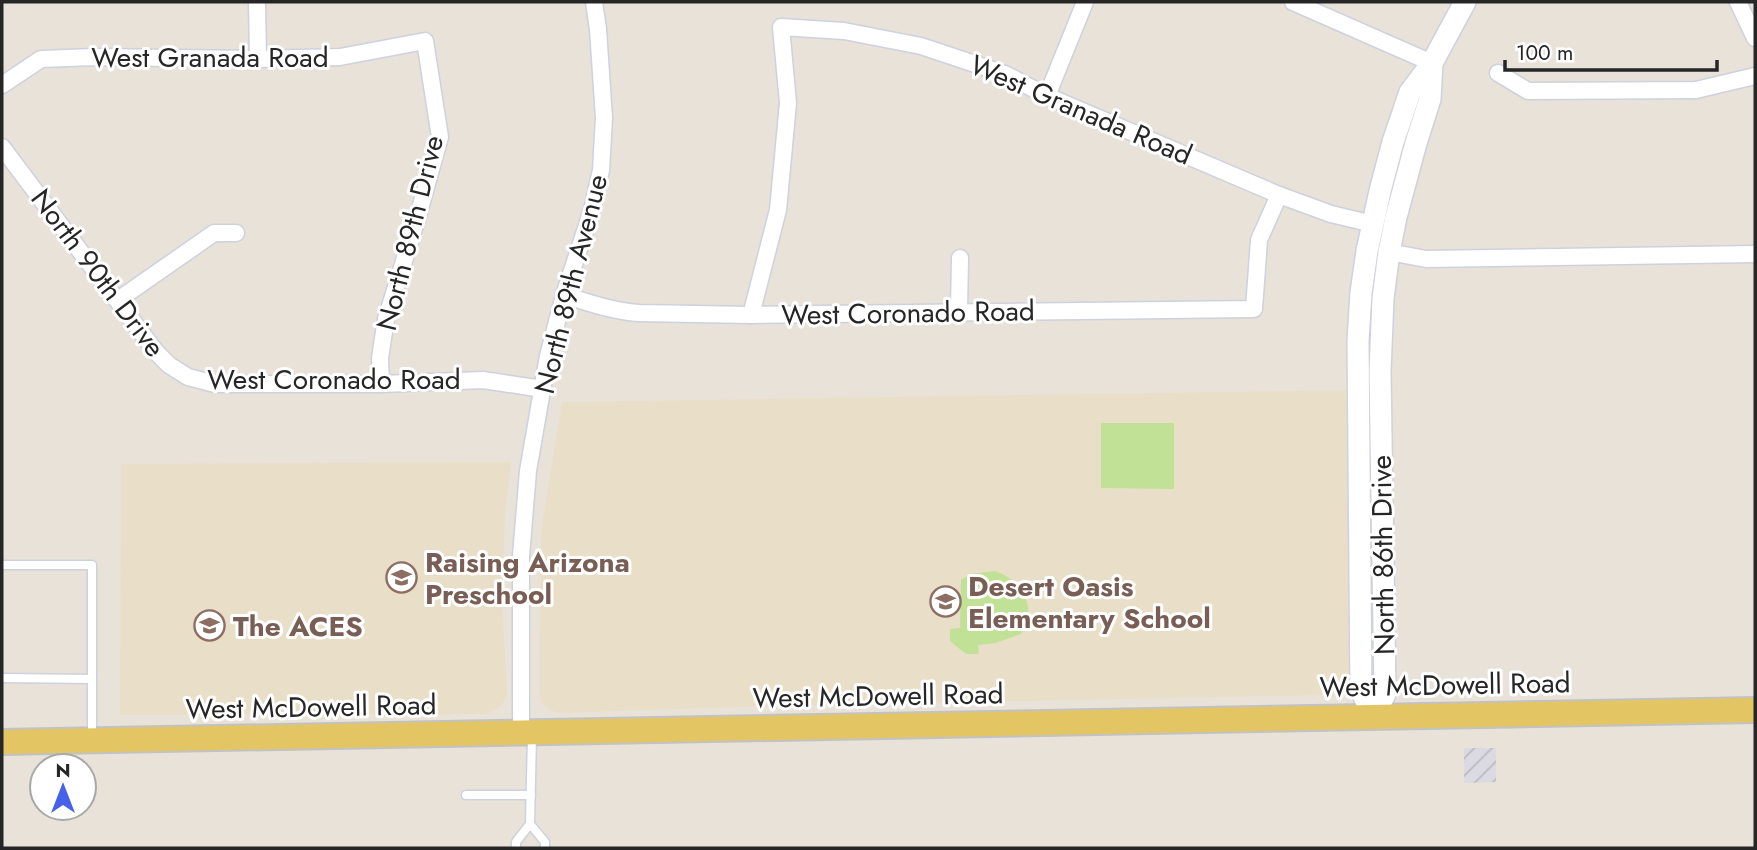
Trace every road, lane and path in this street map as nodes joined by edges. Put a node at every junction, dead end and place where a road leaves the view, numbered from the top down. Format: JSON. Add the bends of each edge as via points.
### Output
{"nodes":[{"id":1,"x":257,"y":2,"type":"edge"},
{"id":2,"x":594,"y":2,"type":"edge"},
{"id":3,"x":1085,"y":2,"type":"edge"},
{"id":4,"x":1293,"y":2,"type":"edge"},
{"id":5,"x":1465,"y":2,"type":"edge"},
{"id":6,"x":1738,"y":2,"type":"edge"},
{"id":7,"x":1755,"y":38,"type":"edge"},
{"id":8,"x":425,"y":41,"type":"joint"},
{"id":9,"x":258,"y":59,"type":"junction"},
{"id":10,"x":1432,"y":63,"type":"junction"},
{"id":11,"x":1498,"y":73,"type":"dead end"},
{"id":12,"x":1755,"y":76,"type":"edge"},
{"id":13,"x":2,"y":85,"type":"edge"},
{"id":14,"x":1047,"y":96,"type":"junction"},
{"id":15,"x":2,"y":147,"type":"edge"},
{"id":16,"x":1279,"y":195,"type":"junction"},
{"id":17,"x":1373,"y":224,"type":"junction"},
{"id":18,"x":236,"y":233,"type":"dead end"},
{"id":19,"x":1389,"y":252,"type":"junction"},
{"id":20,"x":1755,"y":254,"type":"edge"},
{"id":21,"x":960,"y":258,"type":"dead end"},
{"id":22,"x":564,"y":295,"type":"junction"},
{"id":23,"x":118,"y":300,"type":"junction"},
{"id":24,"x":960,"y":311,"type":"junction"},
{"id":25,"x":751,"y":315,"type":"junction"},
{"id":26,"x":1359,"y":316,"type":"junction"},
{"id":27,"x":1382,"y":318,"type":"junction"},
{"id":28,"x":169,"y":365,"type":"joint"},
{"id":29,"x":381,"y":384,"type":"junction"},
{"id":30,"x":543,"y":389,"type":"junction"},
{"id":31,"x":2,"y":565,"type":"edge"},
{"id":32,"x":2,"y":678,"type":"edge"},
{"id":33,"x":92,"y":679,"type":"junction"},
{"id":34,"x":1755,"y":710,"type":"edge"},
{"id":35,"x":1374,"y":716,"type":"junction"},
{"id":36,"x":527,"y":733,"type":"junction"},
{"id":37,"x":92,"y":741,"type":"junction"},
{"id":38,"x":2,"y":742,"type":"edge"},
{"id":39,"x":466,"y":795,"type":"dead end"},
{"id":40,"x":531,"y":795,"type":"junction"},
{"id":41,"x":530,"y":824,"type":"junction"},
{"id":42,"x":516,"y":848,"type":"edge"},
{"id":43,"x":545,"y":848,"type":"edge"}],
"edges":[{"from":1,"to":9,"type":"street"},
{"from":2,"to":22,"type":"street","name":"North 89th Avenue","via":[[604,118],[601,170]]},
{"from":3,"to":14,"type":"street"},
{"from":4,"to":10,"type":"street"},
{"from":5,"to":10,"type":"street","name":"North 86th Drive"},
{"from":6,"to":7,"type":"street"},
{"from":8,"to":9,"type":"street","name":"West Granada Road","via":[[340,57]]},
{"from":8,"to":29,"type":"street","name":"North 89th Drive","via":[[440,138],[386,319]]},
{"from":9,"to":13,"type":"street","name":"West Granada Road","via":[[41,59]]},
{"from":10,"to":17,"type":"street","name":"North 86th Drive","via":[[1410,93]]},
{"from":10,"to":19,"type":"street","name":"North 86th Drive","via":[[1430,99]]},
{"from":11,"to":12,"type":"street","via":[[1528,91],[1696,90]]},
{"from":14,"to":16,"type":"street","name":"West Granada Road"},
{"from":14,"to":25,"type":"street","name":"West Granada Road","via":[[1005,74],[921,46],[844,31],[781,27],[788,103],[778,210]]},
{"from":15,"to":23,"type":"street","name":"North 90th Drive"},
{"from":16,"to":17,"type":"street","name":"West Granada Road"},
{"from":16,"to":24,"type":"street","name":"West Coronado Road","via":[[1259,240],[1254,309]]},
{"from":17,"to":26,"type":"street","name":"North 86th Drive"},
{"from":18,"to":23,"type":"street","via":[[214,233]]},
{"from":19,"to":20,"type":"street","via":[[1426,259]]},
{"from":19,"to":27,"type":"street","name":"North 86th Drive"},
{"from":21,"to":24,"type":"street"},
{"from":22,"to":25,"type":"street","name":"West Coronado Road","via":[[623,312]]},
{"from":22,"to":30,"type":"street","name":"North 89th Avenue"},
{"from":23,"to":28,"type":"street","name":"North 90th Drive"},
{"from":24,"to":25,"type":"street","name":"West Coronado Road"},
{"from":26,"to":27,"type":"street"},
{"from":26,"to":35,"type":"street","name":"North 86th Drive","via":[[1361,691]]},
{"from":27,"to":35,"type":"street","name":"North 86th Drive","via":[[1384,694]]},
{"from":28,"to":29,"type":"street","name":"West Coronado Road","via":[[188,377],[215,384]]},
{"from":29,"to":30,"type":"street","name":"West Coronado Road","via":[[482,380]]},
{"from":30,"to":36,"type":"street","name":"North 89th Avenue","via":[[528,471],[521,556]]},
{"from":31,"to":33,"type":"lane","via":[[92,565]]},
{"from":32,"to":33,"type":"lane"},
{"from":33,"to":37,"type":"lane"},
{"from":34,"to":35,"type":"main road","name":"West McDowell Road"},
{"from":35,"to":36,"type":"main road","name":"West McDowell Road"},
{"from":36,"to":37,"type":"main road","name":"West McDowell Road"},
{"from":36,"to":40,"type":"lane"},
{"from":37,"to":38,"type":"main road","name":"West McDowell Road"},
{"from":39,"to":40,"type":"lane"},
{"from":40,"to":41,"type":"lane"},
{"from":41,"to":42,"type":"lane"},
{"from":41,"to":43,"type":"lane"}]}
